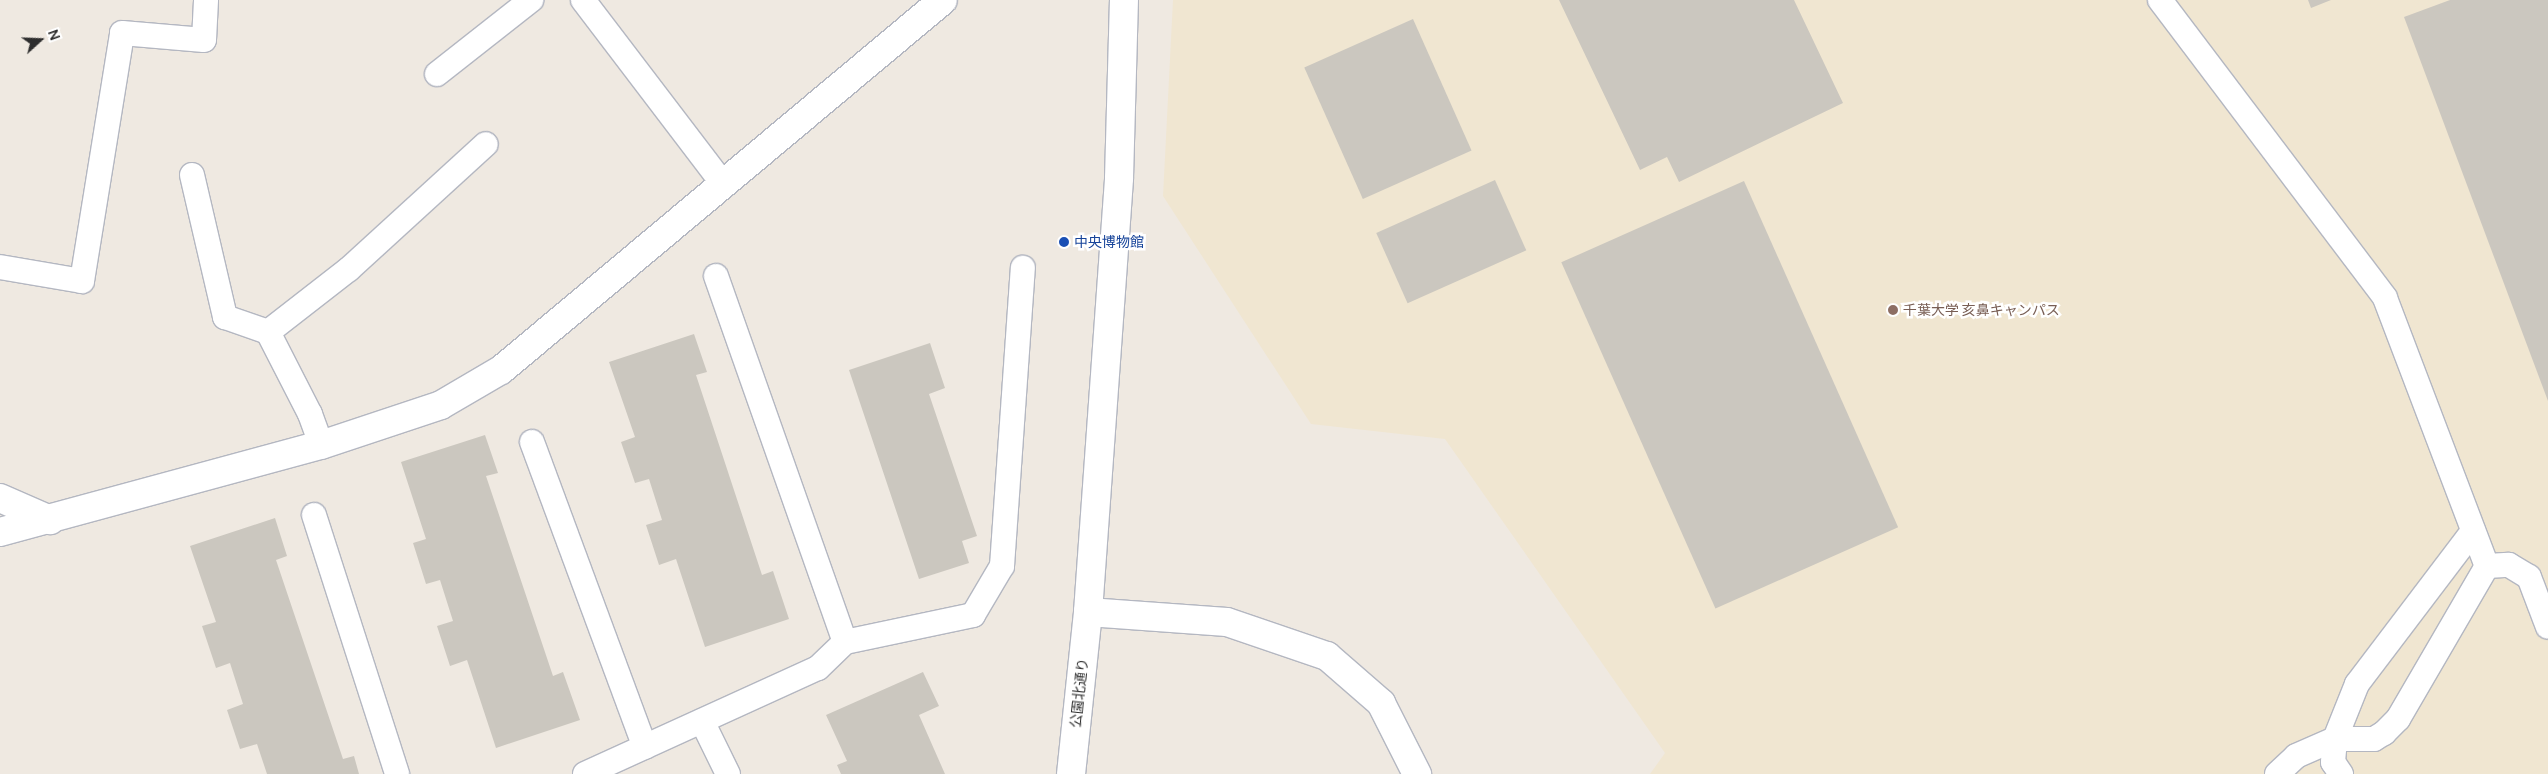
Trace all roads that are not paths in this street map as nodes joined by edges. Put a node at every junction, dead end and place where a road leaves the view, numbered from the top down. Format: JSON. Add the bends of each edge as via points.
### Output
{"nodes":[{"id":1,"x":206,"y":0,"type":"edge"},
{"id":2,"x":531,"y":0,"type":"edge"},
{"id":3,"x":582,"y":0,"type":"edge"},
{"id":4,"x":943,"y":0,"type":"edge"},
{"id":5,"x":1124,"y":0,"type":"edge"},
{"id":6,"x":2160,"y":0,"type":"edge"},
{"id":7,"x":437,"y":74,"type":"dead end"},
{"id":8,"x":486,"y":144,"type":"dead end"},
{"id":9,"x":192,"y":175,"type":"dead end"},
{"id":10,"x":724,"y":185,"type":"junction"},
{"id":11,"x":0,"y":267,"type":"edge"},
{"id":12,"x":1023,"y":268,"type":"dead end"},
{"id":13,"x":716,"y":276,"type":"dead end"},
{"id":14,"x":268,"y":332,"type":"junction"},
{"id":15,"x":532,"y":442,"type":"dead end"},
{"id":16,"x":321,"y":445,"type":"junction"},
{"id":17,"x":0,"y":498,"type":"edge"},
{"id":18,"x":314,"y":515,"type":"dead end"},
{"id":19,"x":50,"y":520,"type":"junction"},
{"id":20,"x":2474,"y":531,"type":"junction"},
{"id":21,"x":0,"y":532,"type":"edge"},
{"id":22,"x":2487,"y":566,"type":"junction"},
{"id":23,"x":1088,"y":612,"type":"junction"},
{"id":24,"x":2548,"y":627,"type":"edge"},
{"id":25,"x":845,"y":642,"type":"junction"},
{"id":26,"x":702,"y":721,"type":"junction"},
{"id":27,"x":2335,"y":740,"type":"junction"},
{"id":28,"x":645,"y":747,"type":"junction"},
{"id":29,"x":397,"y":774,"type":"edge"},
{"id":30,"x":585,"y":774,"type":"edge"},
{"id":31,"x":728,"y":774,"type":"edge"},
{"id":32,"x":1071,"y":774,"type":"edge"},
{"id":33,"x":1417,"y":774,"type":"edge"},
{"id":34,"x":2277,"y":774,"type":"edge"},
{"id":35,"x":2341,"y":774,"type":"edge"}],
"edges":[{"from":1,"to":11,"type":"lane","via":[[204,40],[122,33],[82,281]]},
{"from":2,"to":7,"type":"lane"},
{"from":3,"to":10,"type":"lane"},
{"from":4,"to":10,"type":"street"},
{"from":5,"to":23,"type":"street","name":"公園北通り","via":[[1119,178]]},
{"from":6,"to":20,"type":"lane","via":[[2385,298]]},
{"from":8,"to":14,"type":"lane","via":[[349,269]]},
{"from":9,"to":14,"type":"lane","via":[[225,317]]},
{"from":10,"to":16,"type":"street","via":[[500,370],[442,405]]},
{"from":12,"to":25,"type":"lane","via":[[1002,566],[973,615]]},
{"from":13,"to":25,"type":"lane"},
{"from":14,"to":16,"type":"lane","via":[[310,414]]},
{"from":15,"to":28,"type":"lane"},
{"from":16,"to":19,"type":"street"},
{"from":17,"to":19,"type":"street"},
{"from":18,"to":29,"type":"lane"},
{"from":19,"to":21,"type":"street"},
{"from":20,"to":22,"type":"lane"},
{"from":20,"to":27,"type":"lane","via":[[2357,684]]},
{"from":22,"to":24,"type":"lane","via":[[2509,565],[2529,577]]},
{"from":22,"to":27,"type":"lane","via":[[2398,719],[2374,739]]},
{"from":23,"to":32,"type":"street","name":"公園北通り"},
{"from":23,"to":33,"type":"street","via":[[1226,622],[1327,656],[1381,703]]},
{"from":25,"to":26,"type":"lane","via":[[818,668]]},
{"from":26,"to":28,"type":"lane"},
{"from":26,"to":31,"type":"lane"},
{"from":27,"to":34,"type":"lane","via":[[2296,756]]},
{"from":27,"to":35,"type":"lane","via":[[2333,762]]},
{"from":28,"to":30,"type":"lane"}]}
